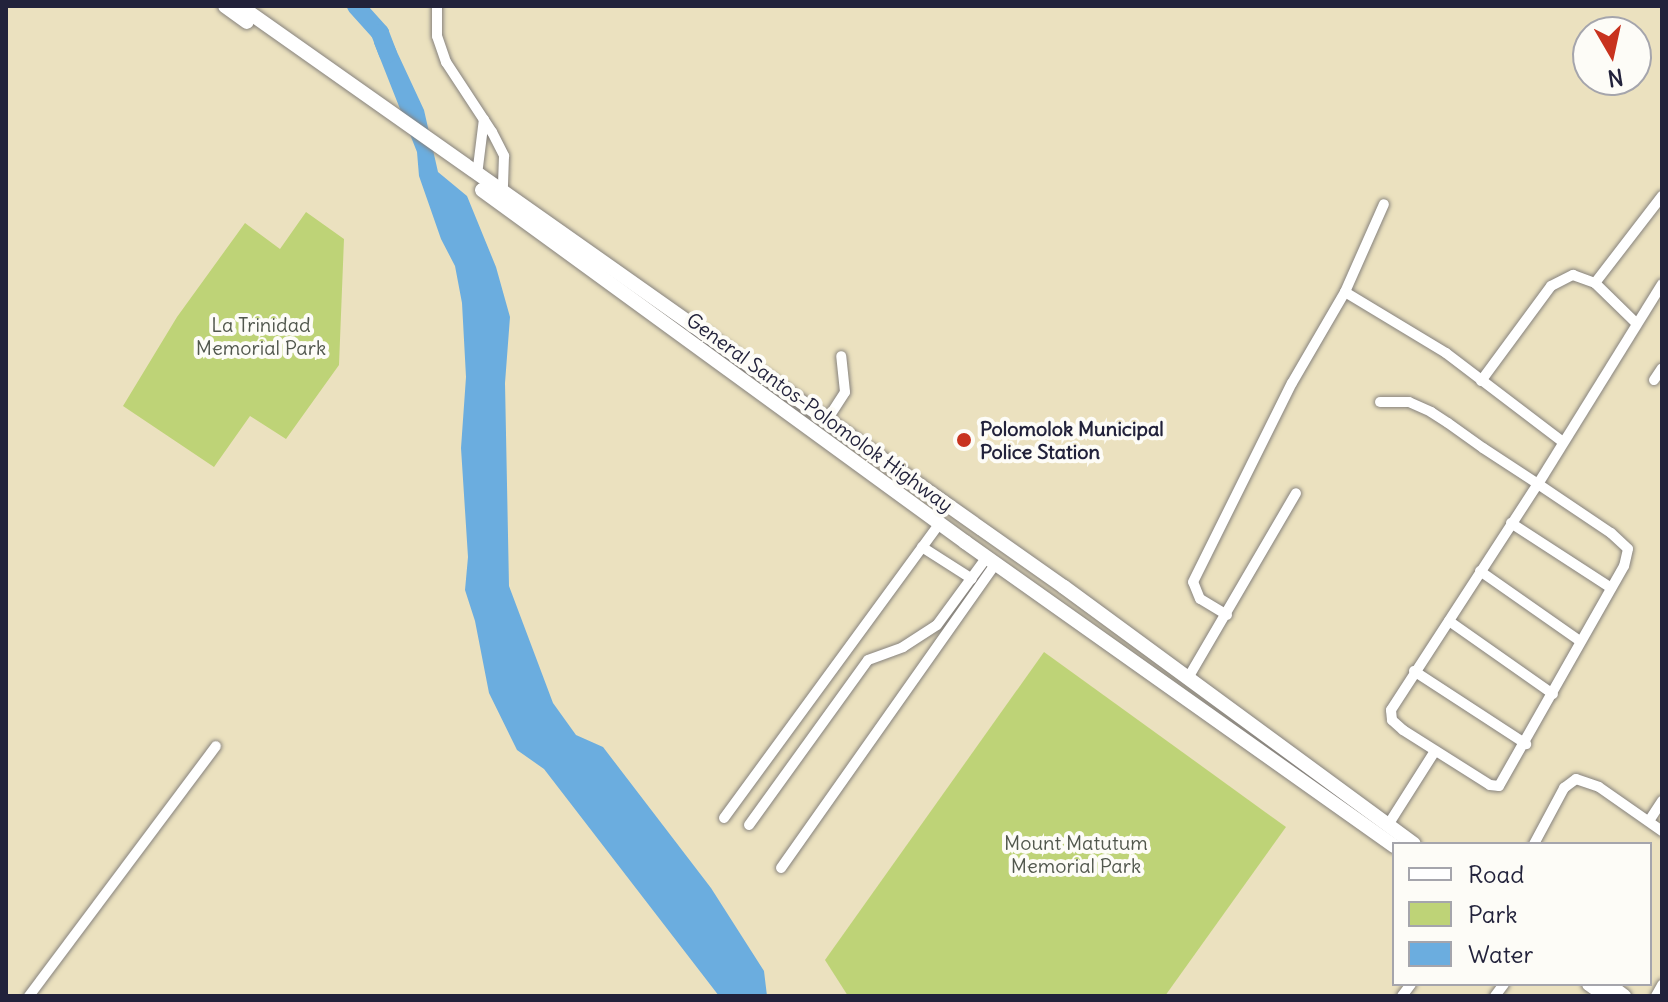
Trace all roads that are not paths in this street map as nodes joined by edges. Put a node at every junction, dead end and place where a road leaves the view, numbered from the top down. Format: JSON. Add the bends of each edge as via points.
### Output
{"nodes":[{"id":1,"x":225,"y":6,"type":"edge"},
{"id":2,"x":240,"y":6,"type":"edge"},
{"id":3,"x":437,"y":6,"type":"edge"},
{"id":4,"x":387,"y":116,"type":"junction"},
{"id":5,"x":484,"y":119,"type":"junction"},
{"id":6,"x":451,"y":162,"type":"junction"},
{"id":7,"x":477,"y":175,"type":"junction"},
{"id":8,"x":503,"y":193,"type":"junction"},
{"id":9,"x":1662,"y":196,"type":"edge"},
{"id":10,"x":1384,"y":204,"type":"dead end"},
{"id":11,"x":1595,"y":283,"type":"junction"},
{"id":12,"x":1662,"y":284,"type":"edge"},
{"id":13,"x":1345,"y":292,"type":"junction"},
{"id":14,"x":1635,"y":322,"type":"junction"},
{"id":15,"x":841,"y":356,"type":"dead end"},
{"id":16,"x":1662,"y":368,"type":"edge"},
{"id":17,"x":1654,"y":380,"type":"dead end"},
{"id":18,"x":1481,"y":381,"type":"junction"},
{"id":19,"x":1380,"y":402,"type":"dead end"},
{"id":20,"x":827,"y":420,"type":"junction"},
{"id":21,"x":1563,"y":442,"type":"junction"},
{"id":22,"x":1538,"y":484,"type":"junction"},
{"id":23,"x":1296,"y":493,"type":"dead end"},
{"id":24,"x":940,"y":523,"type":"junction"},
{"id":25,"x":1511,"y":523,"type":"junction"},
{"id":26,"x":922,"y":547,"type":"junction"},
{"id":27,"x":992,"y":560,"type":"junction"},
{"id":28,"x":1480,"y":571,"type":"junction"},
{"id":29,"x":972,"y":579,"type":"junction"},
{"id":30,"x":1611,"y":588,"type":"junction"},
{"id":31,"x":1227,"y":615,"type":"junction"},
{"id":32,"x":1449,"y":621,"type":"junction"},
{"id":33,"x":1580,"y":641,"type":"junction"},
{"id":34,"x":1414,"y":671,"type":"junction"},
{"id":35,"x":1188,"y":678,"type":"junction"},
{"id":36,"x":1553,"y":694,"type":"junction"},
{"id":37,"x":1526,"y":744,"type":"junction"},
{"id":38,"x":216,"y":746,"type":"dead end"},
{"id":39,"x":1435,"y":751,"type":"junction"},
{"id":40,"x":1662,"y":801,"type":"edge"},
{"id":41,"x":724,"y":818,"type":"dead end"},
{"id":42,"x":1649,"y":821,"type":"junction"},
{"id":43,"x":749,"y":825,"type":"dead end"},
{"id":44,"x":1388,"y":825,"type":"junction"},
{"id":45,"x":1662,"y":831,"type":"edge"},
{"id":46,"x":1411,"y":842,"type":"edge"},
{"id":47,"x":1535,"y":842,"type":"edge"},
{"id":48,"x":1392,"y":845,"type":"edge"},
{"id":49,"x":781,"y":868,"type":"dead end"},
{"id":50,"x":1662,"y":985,"type":"edge"},
{"id":51,"x":29,"y":996,"type":"edge"},
{"id":52,"x":1656,"y":996,"type":"edge"}],
"edges":[{"from":1,"to":4,"type":"highway"},
{"from":2,"to":4,"type":"highway"},
{"from":3,"to":5,"type":"street","via":[[437,36],[446,62]]},
{"from":4,"to":6,"type":"highway"},
{"from":5,"to":7,"type":"street"},
{"from":5,"to":8,"type":"street","via":[[504,156]]},
{"from":6,"to":7,"type":"highway"},
{"from":6,"to":24,"type":"highway","name":"General Santos-Polomolok Highway"},
{"from":7,"to":8,"type":"highway"},
{"from":8,"to":20,"type":"highway"},
{"from":9,"to":11,"type":"street"},
{"from":10,"to":13,"type":"street"},
{"from":11,"to":14,"type":"street"},
{"from":11,"to":18,"type":"street","via":[[1573,275],[1551,286]]},
{"from":12,"to":14,"type":"street"},
{"from":13,"to":18,"type":"street","via":[[1415,332]]},
{"from":13,"to":31,"type":"street","via":[[1292,383],[1193,582],[1200,599]]},
{"from":14,"to":21,"type":"street"},
{"from":15,"to":20,"type":"street","via":[[845,392]]},
{"from":16,"to":17,"type":"street"},
{"from":18,"to":21,"type":"street"},
{"from":19,"to":22,"type":"street","via":[[1420,407]]},
{"from":20,"to":35,"type":"highway"},
{"from":21,"to":22,"type":"street"},
{"from":22,"to":25,"type":"street"},
{"from":22,"to":30,"type":"street","via":[[1624,544],[1629,556]]},
{"from":23,"to":31,"type":"street"},
{"from":24,"to":26,"type":"street"},
{"from":24,"to":27,"type":"highway","name":"General Santos-Polomolok Highway"},
{"from":25,"to":28,"type":"street"},
{"from":25,"to":30,"type":"street"},
{"from":26,"to":29,"type":"street"},
{"from":26,"to":41,"type":"street"},
{"from":27,"to":29,"type":"street"},
{"from":27,"to":48,"type":"highway","name":"General Santos-Polomolok Highway"},
{"from":27,"to":49,"type":"street"},
{"from":28,"to":32,"type":"street"},
{"from":28,"to":33,"type":"street"},
{"from":29,"to":43,"type":"street","via":[[937,625],[903,647],[868,660]]},
{"from":30,"to":33,"type":"street"},
{"from":31,"to":35,"type":"street"},
{"from":32,"to":34,"type":"street"},
{"from":32,"to":36,"type":"street"},
{"from":33,"to":36,"type":"street"},
{"from":34,"to":37,"type":"street"},
{"from":34,"to":39,"type":"street","via":[[1390,715],[1396,725]]},
{"from":35,"to":44,"type":"highway"},
{"from":36,"to":37,"type":"street"},
{"from":37,"to":39,"type":"street","via":[[1497,787]]},
{"from":38,"to":51,"type":"street"},
{"from":39,"to":44,"type":"street"},
{"from":40,"to":42,"type":"street"},
{"from":42,"to":45,"type":"street"},
{"from":42,"to":47,"type":"street","via":[[1599,787],[1576,779],[1564,788]]},
{"from":44,"to":46,"type":"highway"},
{"from":50,"to":52,"type":"street"}]}
